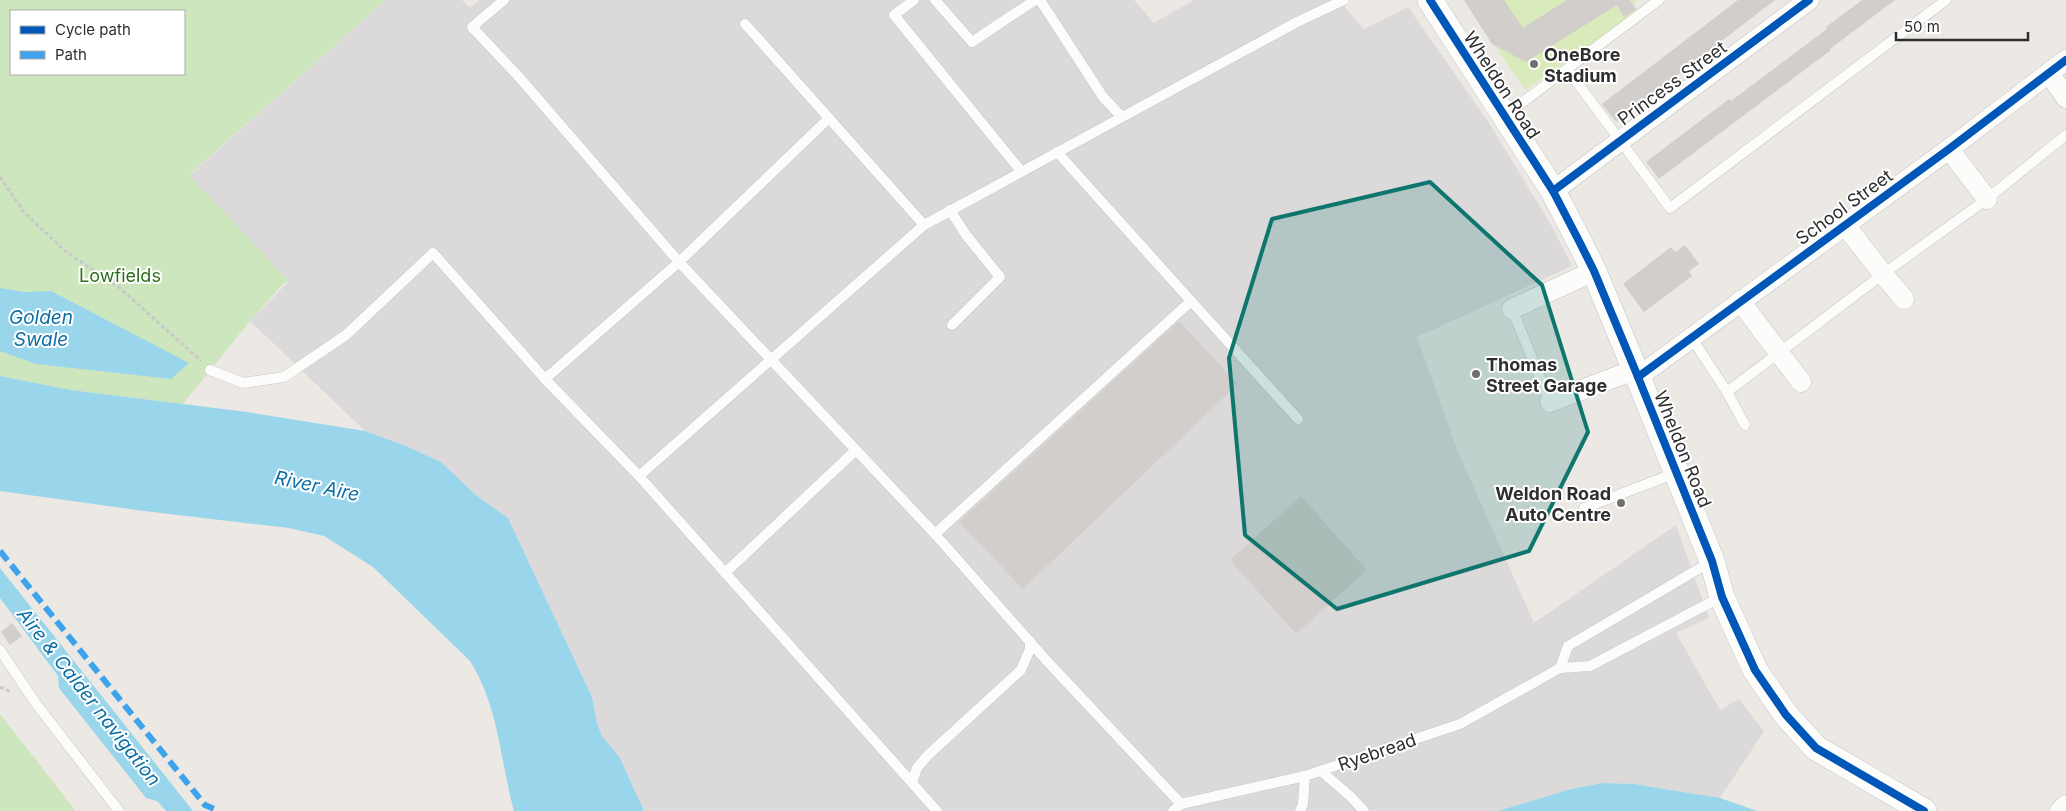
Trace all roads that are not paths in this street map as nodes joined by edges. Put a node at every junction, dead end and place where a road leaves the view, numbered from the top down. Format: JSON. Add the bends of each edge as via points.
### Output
{"nodes":[{"id":1,"x":504,"y":0,"type":"edge"},
{"id":2,"x":914,"y":0,"type":"edge"},
{"id":3,"x":935,"y":0,"type":"edge"},
{"id":4,"x":1035,"y":0,"type":"edge"},
{"id":5,"x":1040,"y":0,"type":"edge"},
{"id":6,"x":1344,"y":0,"type":"edge"},
{"id":7,"x":1430,"y":0,"type":"edge"},
{"id":8,"x":1659,"y":0,"type":"edge"},
{"id":9,"x":1809,"y":0,"type":"edge"},
{"id":10,"x":1946,"y":0,"type":"edge"},
{"id":11,"x":745,"y":24,"type":"dead end"},
{"id":12,"x":2066,"y":60,"type":"edge"},
{"id":13,"x":1567,"y":69,"type":"junction"},
{"id":14,"x":2049,"y":73,"type":"junction"},
{"id":15,"x":2066,"y":98,"type":"edge"},
{"id":16,"x":1121,"y":116,"type":"junction"},
{"id":17,"x":1504,"y":116,"type":"junction"},
{"id":18,"x":829,"y":118,"type":"junction"},
{"id":19,"x":2066,"y":135,"type":"edge"},
{"id":20,"x":1619,"y":140,"type":"junction"},
{"id":21,"x":1950,"y":149,"type":"junction"},
{"id":22,"x":1057,"y":152,"type":"junction"},
{"id":23,"x":1022,"y":171,"type":"junction"},
{"id":24,"x":1553,"y":190,"type":"junction"},
{"id":25,"x":1987,"y":199,"type":"junction"},
{"id":26,"x":950,"y":210,"type":"junction"},
{"id":27,"x":1845,"y":224,"type":"junction"},
{"id":28,"x":924,"y":225,"type":"junction"},
{"id":29,"x":680,"y":262,"type":"junction"},
{"id":30,"x":1594,"y":271,"type":"junction"},
{"id":31,"x":1883,"y":274,"type":"junction"},
{"id":32,"x":1904,"y":299,"type":"dead end"},
{"id":33,"x":1191,"y":301,"type":"junction"},
{"id":34,"x":1740,"y":301,"type":"junction"},
{"id":35,"x":1512,"y":309,"type":"joint"},
{"id":36,"x":952,"y":325,"type":"dead end"},
{"id":37,"x":1691,"y":337,"type":"junction"},
{"id":38,"x":1779,"y":353,"type":"junction"},
{"id":39,"x":770,"y":359,"type":"junction"},
{"id":40,"x":210,"y":370,"type":"road end"},
{"id":41,"x":1636,"y":374,"type":"junction"},
{"id":42,"x":545,"y":379,"type":"junction"},
{"id":43,"x":1801,"y":382,"type":"dead end"},
{"id":44,"x":1727,"y":392,"type":"junction"},
{"id":45,"x":1550,"y":402,"type":"joint"},
{"id":46,"x":1298,"y":419,"type":"dead end"},
{"id":47,"x":1745,"y":425,"type":"dead end"},
{"id":48,"x":856,"y":450,"type":"junction"},
{"id":49,"x":1676,"y":473,"type":"junction"},
{"id":50,"x":638,"y":476,"type":"junction"},
{"id":51,"x":1584,"y":508,"type":"dead end"},
{"id":52,"x":935,"y":534,"type":"junction"},
{"id":53,"x":1712,"y":561,"type":"junction"},
{"id":54,"x":725,"y":573,"type":"junction"},
{"id":55,"x":1722,"y":597,"type":"junction"},
{"id":56,"x":1030,"y":641,"type":"junction"},
{"id":57,"x":0,"y":650,"type":"edge"},
{"id":58,"x":1560,"y":668,"type":"junction"},
{"id":59,"x":1321,"y":771,"type":"junction"},
{"id":60,"x":1305,"y":776,"type":"junction"},
{"id":61,"x":912,"y":782,"type":"junction"},
{"id":62,"x":2066,"y":805,"type":"edge"},
{"id":63,"x":1177,"y":807,"type":"edge"},
{"id":64,"x":935,"y":810,"type":"edge"},
{"id":65,"x":119,"y":811,"type":"edge"},
{"id":66,"x":1300,"y":811,"type":"edge"},
{"id":67,"x":1364,"y":811,"type":"edge"},
{"id":68,"x":1924,"y":811,"type":"edge"},
{"id":69,"x":2060,"y":811,"type":"edge"}],
"edges":[{"from":1,"to":29,"type":"lane","via":[[472,27]]},
{"from":2,"to":23,"type":"lane","via":[[894,16]]},
{"from":3,"to":4,"type":"lane","via":[[972,42]]},
{"from":5,"to":16,"type":"lane","via":[[1103,97]]},
{"from":6,"to":16,"type":"lane"},
{"from":7,"to":17,"type":"street","name":"Wheldon Road"},
{"from":8,"to":13,"type":"lane"},
{"from":9,"to":20,"type":"street","name":"Princess Street"},
{"from":10,"to":20,"type":"lane","via":[[1670,208]]},
{"from":11,"to":18,"type":"lane"},
{"from":12,"to":14,"type":"street","name":"School Street"},
{"from":13,"to":17,"type":"lane"},
{"from":13,"to":20,"type":"lane"},
{"from":14,"to":15,"type":"street"},
{"from":14,"to":21,"type":"street","name":"School Street"},
{"from":16,"to":22,"type":"lane"},
{"from":17,"to":24,"type":"street","name":"Wheldon Road"},
{"from":18,"to":28,"type":"lane"},
{"from":18,"to":29,"type":"lane"},
{"from":19,"to":25,"type":"lane"},
{"from":20,"to":24,"type":"street","name":"Princess Street"},
{"from":21,"to":25,"type":"street"},
{"from":21,"to":27,"type":"street","name":"School Street"},
{"from":22,"to":23,"type":"lane"},
{"from":22,"to":33,"type":"lane"},
{"from":23,"to":26,"type":"lane"},
{"from":24,"to":30,"type":"street","name":"Wheldon Road"},
{"from":25,"to":31,"type":"lane"},
{"from":26,"to":28,"type":"lane"},
{"from":26,"to":36,"type":"lane","via":[[1000,277]]},
{"from":27,"to":31,"type":"street"},
{"from":27,"to":34,"type":"street","name":"School Street"},
{"from":28,"to":39,"type":"lane"},
{"from":29,"to":39,"type":"lane"},
{"from":29,"to":42,"type":"lane"},
{"from":30,"to":35,"type":"street"},
{"from":30,"to":41,"type":"street","name":"Wheldon Road"},
{"from":31,"to":32,"type":"street"},
{"from":31,"to":38,"type":"lane"},
{"from":33,"to":46,"type":"lane"},
{"from":33,"to":52,"type":"lane"},
{"from":34,"to":37,"type":"street","name":"School Street"},
{"from":34,"to":38,"type":"street"},
{"from":35,"to":45,"type":"lane"},
{"from":37,"to":41,"type":"street","name":"School Street"},
{"from":37,"to":44,"type":"lane"},
{"from":38,"to":43,"type":"street"},
{"from":38,"to":44,"type":"lane"},
{"from":39,"to":48,"type":"lane"},
{"from":39,"to":50,"type":"lane"},
{"from":40,"to":42,"type":"lane","via":[[242,383],[284,377],[346,335],[432,253]]},
{"from":41,"to":45,"type":"street","name":"School Street"},
{"from":41,"to":49,"type":"street","name":"Wheldon Road"},
{"from":42,"to":50,"type":"lane"},
{"from":44,"to":47,"type":"lane"},
{"from":48,"to":52,"type":"lane"},
{"from":48,"to":54,"type":"lane"},
{"from":49,"to":51,"type":"lane"},
{"from":49,"to":53,"type":"street","name":"Wheldon Road"},
{"from":50,"to":54,"type":"lane"},
{"from":52,"to":56,"type":"lane"},
{"from":53,"to":55,"type":"street","name":"Wheldon Road"},
{"from":53,"to":58,"type":"lane","via":[[1568,646]]},
{"from":54,"to":61,"type":"lane"},
{"from":55,"to":58,"type":"lane","name":"Ryebread","via":[[1590,666]]},
{"from":55,"to":68,"type":"street","name":"Wheldon Road","via":[[1756,670],[1786,715],[1816,748]]},
{"from":56,"to":61,"type":"lane","via":[[1021,670],[927,756],[917,768]]},
{"from":56,"to":63,"type":"lane"},
{"from":57,"to":65,"type":"lane","via":[[37,705]]},
{"from":58,"to":59,"type":"lane","name":"Ryebread","via":[[1460,724]]},
{"from":59,"to":60,"type":"lane","name":"Ryebread"},
{"from":59,"to":67,"type":"lane"},
{"from":60,"to":63,"type":"lane","name":"Ryebread"},
{"from":60,"to":66,"type":"lane"},
{"from":61,"to":64,"type":"lane"},
{"from":62,"to":69,"type":"street"}]}
